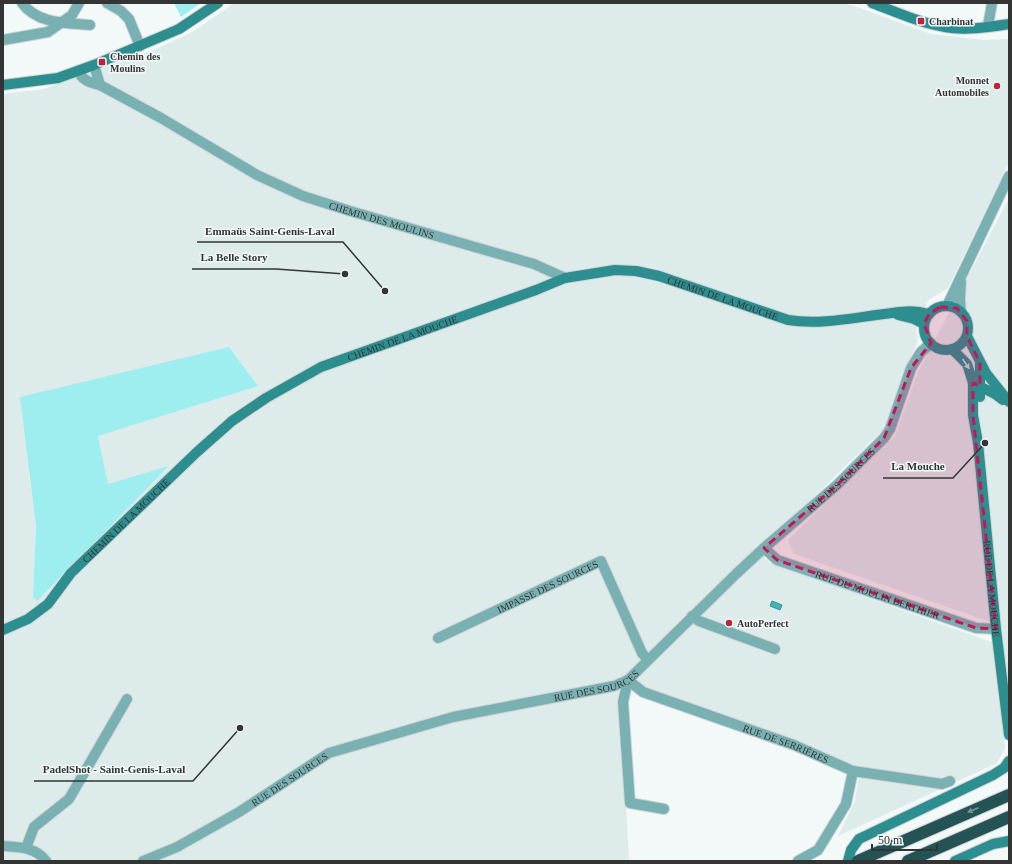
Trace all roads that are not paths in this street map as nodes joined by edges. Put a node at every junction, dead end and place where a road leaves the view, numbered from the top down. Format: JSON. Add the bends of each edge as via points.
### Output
{"nodes":[{"id":1,"x":22,"y":3,"type":"edge"},
{"id":2,"x":79,"y":3,"type":"edge"},
{"id":3,"x":107,"y":3,"type":"edge"},
{"id":4,"x":218,"y":3,"type":"edge"},
{"id":5,"x":872,"y":3,"type":"edge"},
{"id":6,"x":992,"y":3,"type":"edge"},
{"id":7,"x":62,"y":22,"type":"junction"},
{"id":8,"x":1009,"y":24,"type":"edge"},
{"id":9,"x":90,"y":25,"type":"dead end"},
{"id":10,"x":988,"y":26,"type":"junction"},
{"id":11,"x":3,"y":40,"type":"edge"},
{"id":12,"x":140,"y":46,"type":"junction"},
{"id":13,"x":94,"y":65,"type":"junction"},
{"id":14,"x":78,"y":71,"type":"junction"},
{"id":15,"x":3,"y":85,"type":"edge"},
{"id":16,"x":100,"y":85,"type":"junction"},
{"id":17,"x":1009,"y":176,"type":"edge"},
{"id":18,"x":966,"y":266,"type":"junction"},
{"id":19,"x":566,"y":278,"type":"junction"},
{"id":20,"x":947,"y":306,"type":"junction"},
{"id":21,"x":961,"y":312,"type":"junction"},
{"id":22,"x":886,"y":314,"type":"junction"},
{"id":23,"x":929,"y":314,"type":"junction"},
{"id":24,"x":924,"y":324,"type":"junction"},
{"id":25,"x":967,"y":336,"type":"junction"},
{"id":26,"x":930,"y":343,"type":"junction"},
{"id":27,"x":952,"y":349,"type":"junction"},
{"id":28,"x":980,"y":363,"type":"junction"},
{"id":29,"x":976,"y":385,"type":"junction"},
{"id":30,"x":1009,"y":403,"type":"edge"},
{"id":31,"x":764,"y":548,"type":"junction"},
{"id":32,"x":692,"y":616,"type":"junction"},
{"id":33,"x":996,"y":629,"type":"junction"},
{"id":34,"x":3,"y":630,"type":"edge"},
{"id":35,"x":438,"y":638,"type":"dead end"},
{"id":36,"x":775,"y":649,"type":"dead end"},
{"id":37,"x":648,"y":660,"type":"junction"},
{"id":38,"x":628,"y":680,"type":"junction"},
{"id":39,"x":127,"y":699,"type":"dead end"},
{"id":40,"x":1009,"y":734,"type":"edge"},
{"id":41,"x":1009,"y":761,"type":"edge"},
{"id":42,"x":853,"y":771,"type":"junction"},
{"id":43,"x":950,"y":781,"type":"dead end"},
{"id":44,"x":1009,"y":795,"type":"edge"},
{"id":45,"x":664,"y":809,"type":"dead end"},
{"id":46,"x":1009,"y":817,"type":"edge"},
{"id":47,"x":1009,"y":841,"type":"edge"},
{"id":48,"x":3,"y":846,"type":"edge"},
{"id":49,"x":26,"y":848,"type":"junction"},
{"id":50,"x":46,"y":861,"type":"edge"},
{"id":51,"x":143,"y":861,"type":"edge"},
{"id":52,"x":798,"y":861,"type":"edge"},
{"id":53,"x":848,"y":861,"type":"edge"},
{"id":54,"x":858,"y":861,"type":"edge"},
{"id":55,"x":908,"y":861,"type":"edge"},
{"id":56,"x":955,"y":861,"type":"edge"}],
"edges":[{"from":1,"to":7,"type":"street","via":[[28,10],[47,20]]},
{"from":2,"to":7,"type":"street","via":[[72,14]]},
{"from":3,"to":12,"type":"street","via":[[125,14]]},
{"from":4,"to":12,"type":"street","via":[[179,29]]},
{"from":5,"to":10,"type":"street","via":[[946,28]]},
{"from":6,"to":10,"type":"street"},
{"from":7,"to":9,"type":"street"},
{"from":7,"to":11,"type":"street","via":[[48,32]]},
{"from":8,"to":10,"type":"street"},
{"from":12,"to":13,"type":"street"},
{"from":13,"to":14,"type":"street"},
{"from":13,"to":16,"type":"street"},
{"from":14,"to":15,"type":"street","via":[[58,78]]},
{"from":14,"to":16,"type":"street","name":"CHEMIN DES MOULINS","via":[[81,77]]},
{"from":16,"to":19,"type":"street","name":"CHEMIN DES MOULINS","via":[[257,175],[303,196],[534,264]]},
{"from":17,"to":18,"type":"street"},
{"from":18,"to":20,"type":"street"},
{"from":18,"to":21,"type":"street","via":[[961,284]]},
{"from":19,"to":22,"type":"street","name":"CHEMIN DE LA MOUCHE","via":[[615,270],[636,270],[788,320],[802,322]]},
{"from":19,"to":34,"type":"street","name":"CHEMIN DE LA MOUCHE","via":[[321,366],[266,398],[232,421],[197,452],[71,573],[48,604],[28,619]]},
{"from":20,"to":21,"type":"street","via":[[957,308]]},
{"from":20,"to":23,"type":"street"},
{"from":21,"to":25,"type":"street","via":[[968,326]]},
{"from":22,"to":23,"type":"street","name":"CHEMIN DE LA MOUCHE","via":[[904,310]]},
{"from":22,"to":24,"type":"street","name":"CHEMIN DE LA MOUCHE","via":[[907,316]]},
{"from":23,"to":24,"type":"street"},
{"from":24,"to":26,"type":"street","via":[[924,331]]},
{"from":25,"to":27,"type":"street"},
{"from":25,"to":28,"type":"street"},
{"from":26,"to":27,"type":"street","via":[[941,349]]},
{"from":26,"to":31,"type":"street","name":"RUE DES SOURCES","via":[[911,368],[890,430],[884,438],[836,485]]},
{"from":27,"to":29,"type":"street","name":"RUE DE LA MOUCHE","one_way":true,"via":[[967,364]]},
{"from":28,"to":29,"type":"street","name":"RUE DE LA MOUCHE"},
{"from":28,"to":30,"type":"street"},
{"from":29,"to":30,"type":"street"},
{"from":29,"to":33,"type":"street","name":"RUE DE LA MOUCHE","via":[[973,415]]},
{"from":31,"to":32,"type":"street","name":"RUE DES SOURCES"},
{"from":31,"to":33,"type":"street","name":"RUE DU MOULIN BERTHIER","via":[[777,560],[976,628]]},
{"from":32,"to":36,"type":"street","via":[[699,621]]},
{"from":32,"to":37,"type":"street","name":"RUE DES SOURCES"},
{"from":33,"to":40,"type":"street","name":"RUE DE LA MOUCHE"},
{"from":35,"to":37,"type":"street","name":"IMPASSE DES SOURCES","via":[[601,561]]},
{"from":37,"to":38,"type":"street","name":"RUE DES SOURCES"},
{"from":38,"to":42,"type":"street","name":"RUE DE SERRIÈRES","via":[[643,692],[794,745]]},
{"from":38,"to":45,"type":"street","via":[[623,702],[630,803]]},
{"from":38,"to":51,"type":"street","name":"RUE DES SOURCES","via":[[614,686],[453,717],[329,753],[239,812],[177,847]]},
{"from":39,"to":49,"type":"street","via":[[69,798],[34,828]]},
{"from":41,"to":53,"type":"street","via":[[993,775],[860,839],[851,850]]},
{"from":42,"to":43,"type":"street","name":"RUE DE SERRIÈRES","via":[[942,784]]},
{"from":42,"to":52,"type":"street","via":[[846,804],[818,850]]},
{"from":44,"to":54,"type":"highway","one_way":true},
{"from":46,"to":55,"type":"highway"},
{"from":47,"to":56,"type":"street","via":[[993,844]]},
{"from":48,"to":49,"type":"street"},
{"from":49,"to":50,"type":"street","via":[[42,855]]}]}
